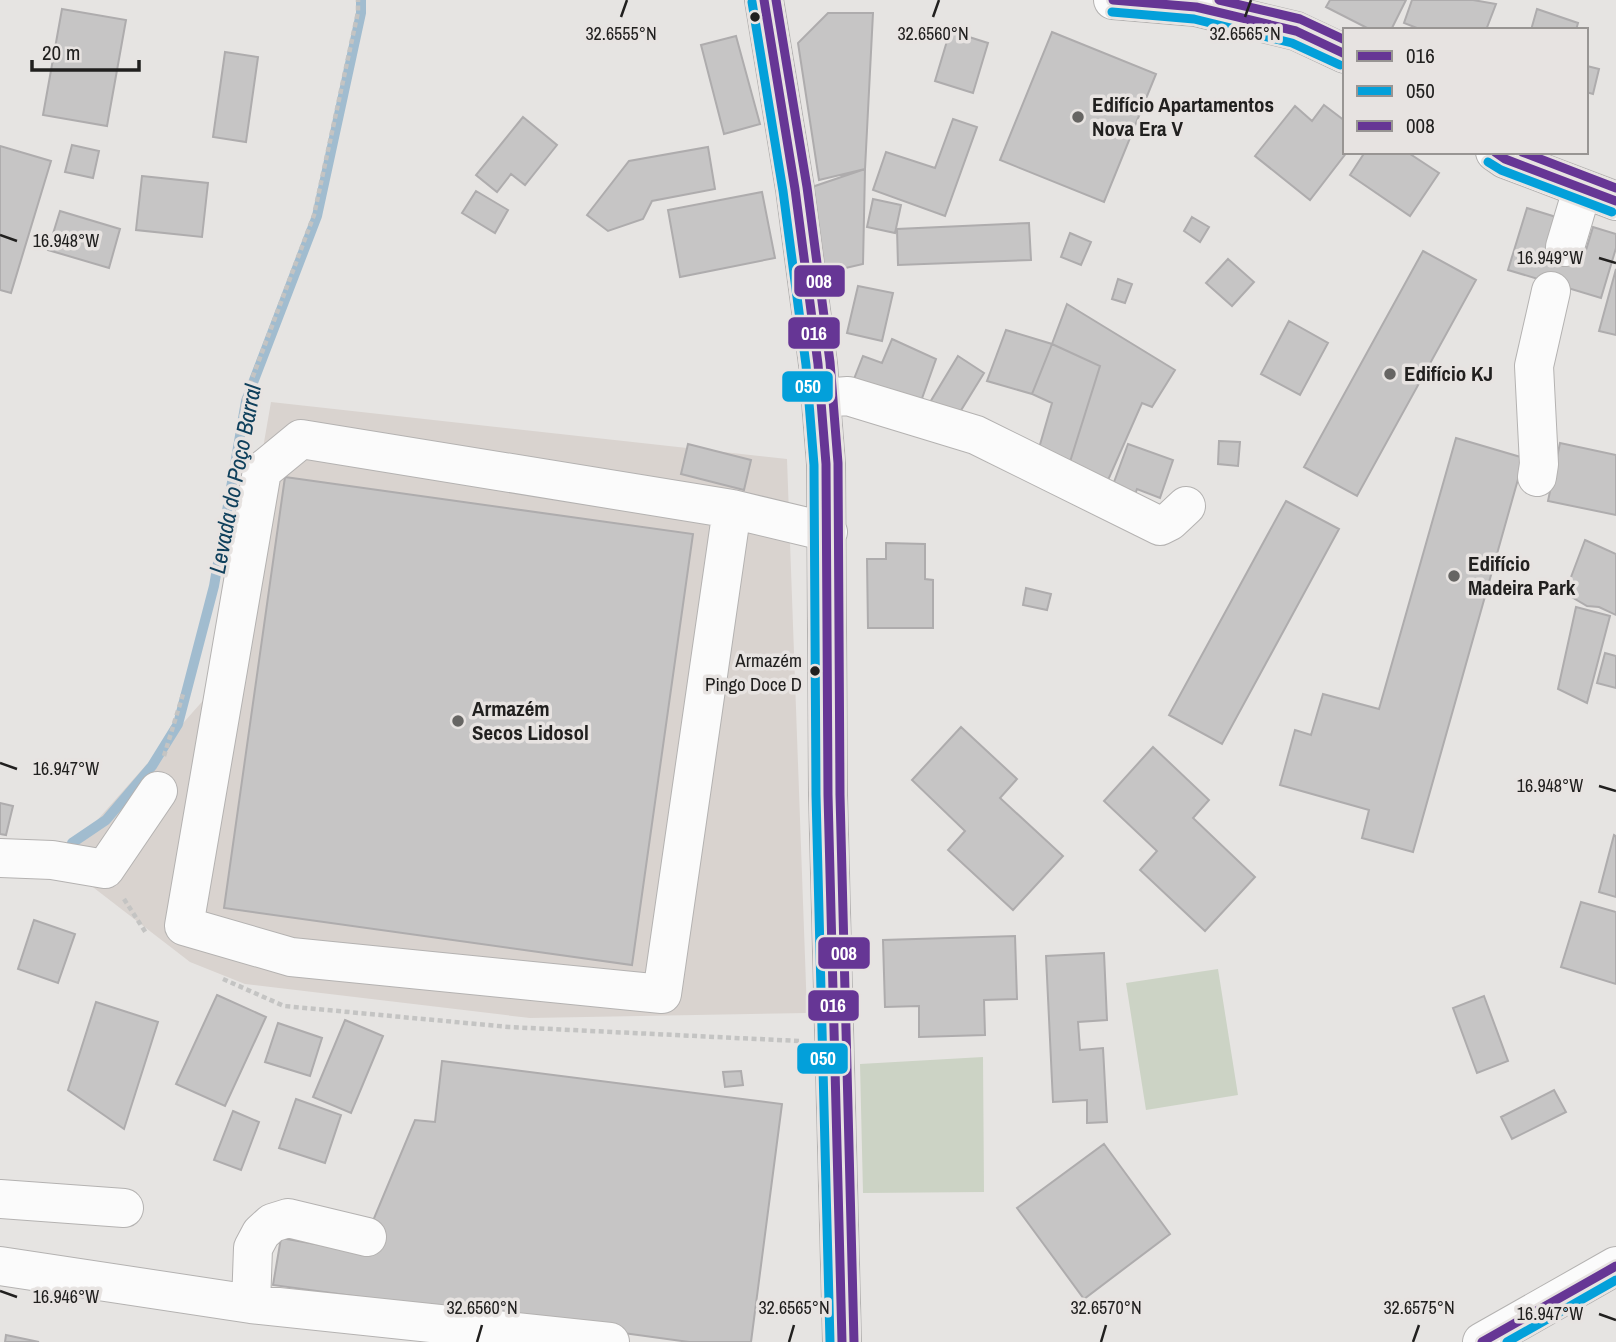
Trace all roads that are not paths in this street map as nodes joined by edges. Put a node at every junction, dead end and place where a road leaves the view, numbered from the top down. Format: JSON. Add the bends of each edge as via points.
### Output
{"nodes":[{"id":1,"x":764,"y":0,"type":"edge"},
{"id":2,"x":1114,"y":0,"type":"edge"},
{"id":3,"x":1343,"y":53,"type":"edge"},
{"id":4,"x":1497,"y":154,"type":"edge"},
{"id":5,"x":1607,"y":196,"type":"edge"},
{"id":6,"x":1565,"y":247,"type":"dead end"},
{"id":7,"x":1551,"y":291,"type":"dead end"},
{"id":8,"x":822,"y":398,"type":"junction"},
{"id":9,"x":1536,"y":477,"type":"dead end"},
{"id":10,"x":1186,"y":506,"type":"dead end"},
{"id":11,"x":732,"y":509,"type":"junction"},
{"id":12,"x":828,"y":532,"type":"junction"},
{"id":13,"x":158,"y":791,"type":"road end"},
{"id":14,"x":0,"y":858,"type":"edge"},
{"id":15,"x":0,"y":1199,"type":"edge"},
{"id":16,"x":124,"y":1208,"type":"dead end"},
{"id":17,"x":367,"y":1237,"type":"dead end"},
{"id":18,"x":0,"y":1266,"type":"edge"},
{"id":19,"x":1616,"y":1266,"type":"edge"},
{"id":20,"x":251,"y":1304,"type":"junction"},
{"id":21,"x":610,"y":1342,"type":"edge"},
{"id":22,"x":842,"y":1342,"type":"edge"},
{"id":23,"x":1482,"y":1342,"type":"edge"}],
"edges":[{"from":1,"to":8,"type":"street"},
{"from":2,"to":3,"type":"street","via":[[1196,7],[1296,31]]},
{"from":4,"to":5,"type":"street"},
{"from":5,"to":6,"type":"street"},
{"from":7,"to":9,"type":"street","via":[[1534,366]]},
{"from":8,"to":10,"type":"street","via":[[848,396],[976,435],[1160,526]]},
{"from":8,"to":12,"type":"street"},
{"from":11,"to":11,"type":"street","via":[[301,439],[262,471],[184,926],[291,957],[662,994]]},
{"from":11,"to":12,"type":"street"},
{"from":12,"to":22,"type":"street","via":[[828,795]]},
{"from":13,"to":14,"type":"street","via":[[105,869]]},
{"from":15,"to":16,"type":"street"},
{"from":17,"to":20,"type":"street","via":[[288,1218],[272,1223],[253,1248]]},
{"from":18,"to":20,"type":"street"},
{"from":19,"to":23,"type":"street"},
{"from":20,"to":21,"type":"street"}]}
